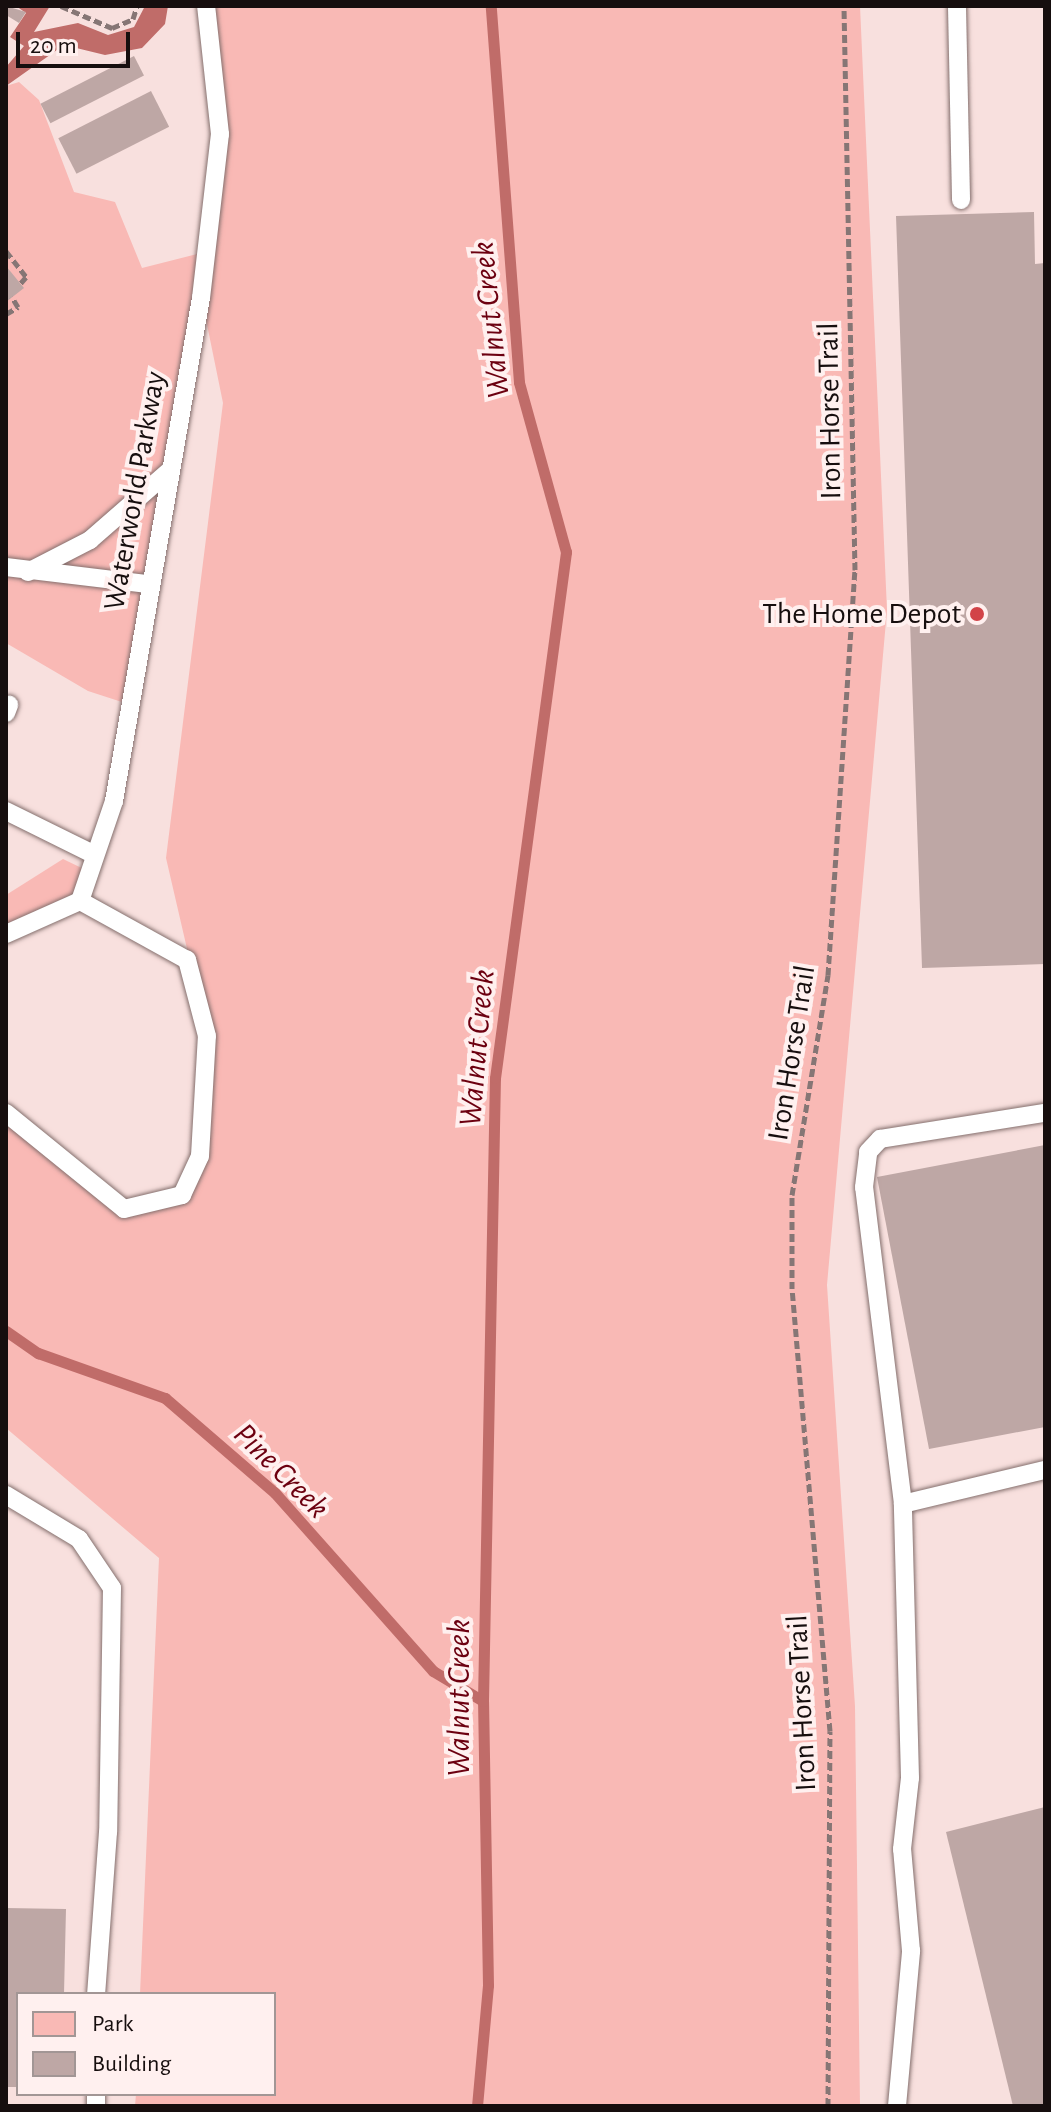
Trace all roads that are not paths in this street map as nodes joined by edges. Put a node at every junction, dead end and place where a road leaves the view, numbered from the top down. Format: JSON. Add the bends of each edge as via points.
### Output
{"nodes":[{"id":1,"x":206,"y":6,"type":"edge"},
{"id":2,"x":957,"y":6,"type":"edge"},
{"id":3,"x":961,"y":200,"type":"dead end"},
{"id":4,"x":169,"y":471,"type":"junction"},
{"id":5,"x":6,"y":567,"type":"edge"},
{"id":6,"x":28,"y":572,"type":"junction"},
{"id":7,"x":146,"y":584,"type":"junction"},
{"id":8,"x":6,"y":811,"type":"edge"},
{"id":9,"x":95,"y":855,"type":"junction"},
{"id":10,"x":80,"y":901,"type":"junction"},
{"id":11,"x":6,"y":934,"type":"edge"},
{"id":12,"x":6,"y":1113,"type":"edge"},
{"id":13,"x":1045,"y":1113,"type":"edge"},
{"id":14,"x":1045,"y":1470,"type":"edge"},
{"id":15,"x":6,"y":1495,"type":"edge"},
{"id":16,"x":903,"y":1504,"type":"junction"},
{"id":17,"x":96,"y":1992,"type":"edge"},
{"id":18,"x":897,"y":2106,"type":"edge"}],
"edges":[{"from":1,"to":4,"type":"lane","name":"Waterworld Parkway","via":[[220,134]]},
{"from":2,"to":3,"type":"lane"},
{"from":4,"to":6,"type":"lane","via":[[90,540]]},
{"from":4,"to":7,"type":"lane","name":"Waterworld Parkway"},
{"from":5,"to":6,"type":"lane"},
{"from":6,"to":7,"type":"lane"},
{"from":7,"to":9,"type":"lane","name":"Waterworld Parkway","via":[[114,801]]},
{"from":8,"to":9,"type":"lane"},
{"from":9,"to":10,"type":"lane","name":"Waterworld Parkway"},
{"from":10,"to":11,"type":"lane"},
{"from":10,"to":12,"type":"lane","via":[[187,960],[207,1036],[200,1156],[182,1195],[124,1209]]},
{"from":13,"to":16,"type":"lane","via":[[880,1139],[868,1152],[864,1187]]},
{"from":14,"to":16,"type":"lane"},
{"from":15,"to":17,"type":"lane","via":[[79,1539],[112,1588],[108,1832]]},
{"from":16,"to":18,"type":"lane","via":[[910,1778],[902,1849],[911,1951]]}]}
